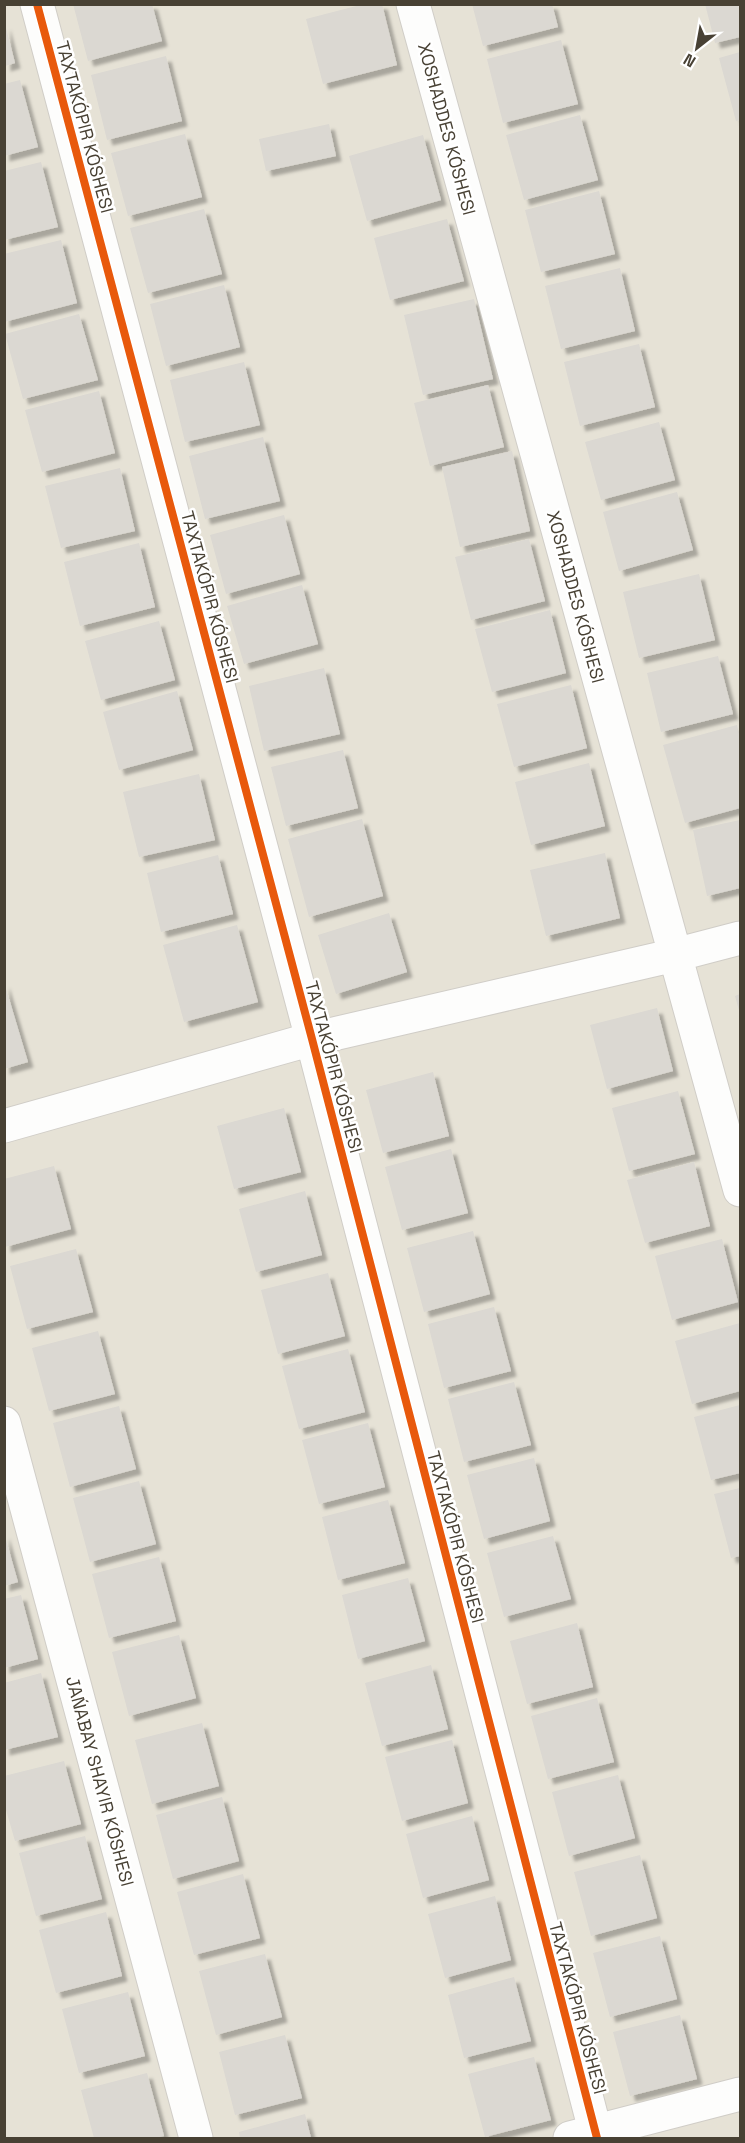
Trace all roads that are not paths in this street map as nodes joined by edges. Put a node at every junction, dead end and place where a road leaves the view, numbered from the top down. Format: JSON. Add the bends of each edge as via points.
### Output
{"nodes":[{"id":1,"x":37,"y":4,"type":"edge"},
{"id":2,"x":413,"y":4,"type":"edge"},
{"id":3,"x":741,"y":938,"type":"edge"},
{"id":4,"x":675,"y":955,"type":"junction"},
{"id":5,"x":312,"y":1039,"type":"junction"},
{"id":6,"x":4,"y":1126,"type":"edge"},
{"id":7,"x":741,"y":1190,"type":"edge"},
{"id":8,"x":4,"y":1423,"type":"edge"},
{"id":9,"x":741,"y":2094,"type":"edge"},
{"id":10,"x":587,"y":2136,"type":"edge"},
{"id":11,"x":196,"y":2139,"type":"edge"}],
"edges":[{"from":1,"to":5,"type":"street","name":"TAXTAKÓPIR KÓSHESI"},
{"from":2,"to":4,"type":"street","name":"XOSHADDES KÓSHESI"},
{"from":3,"to":4,"type":"street"},
{"from":4,"to":5,"type":"street"},
{"from":4,"to":7,"type":"street","name":"XOSHADDES KÓSHESI"},
{"from":5,"to":6,"type":"street"},
{"from":5,"to":10,"type":"street","name":"TAXTAKÓPIR KÓSHESI"},
{"from":8,"to":11,"type":"street"},
{"from":9,"to":10,"type":"street"}]}
